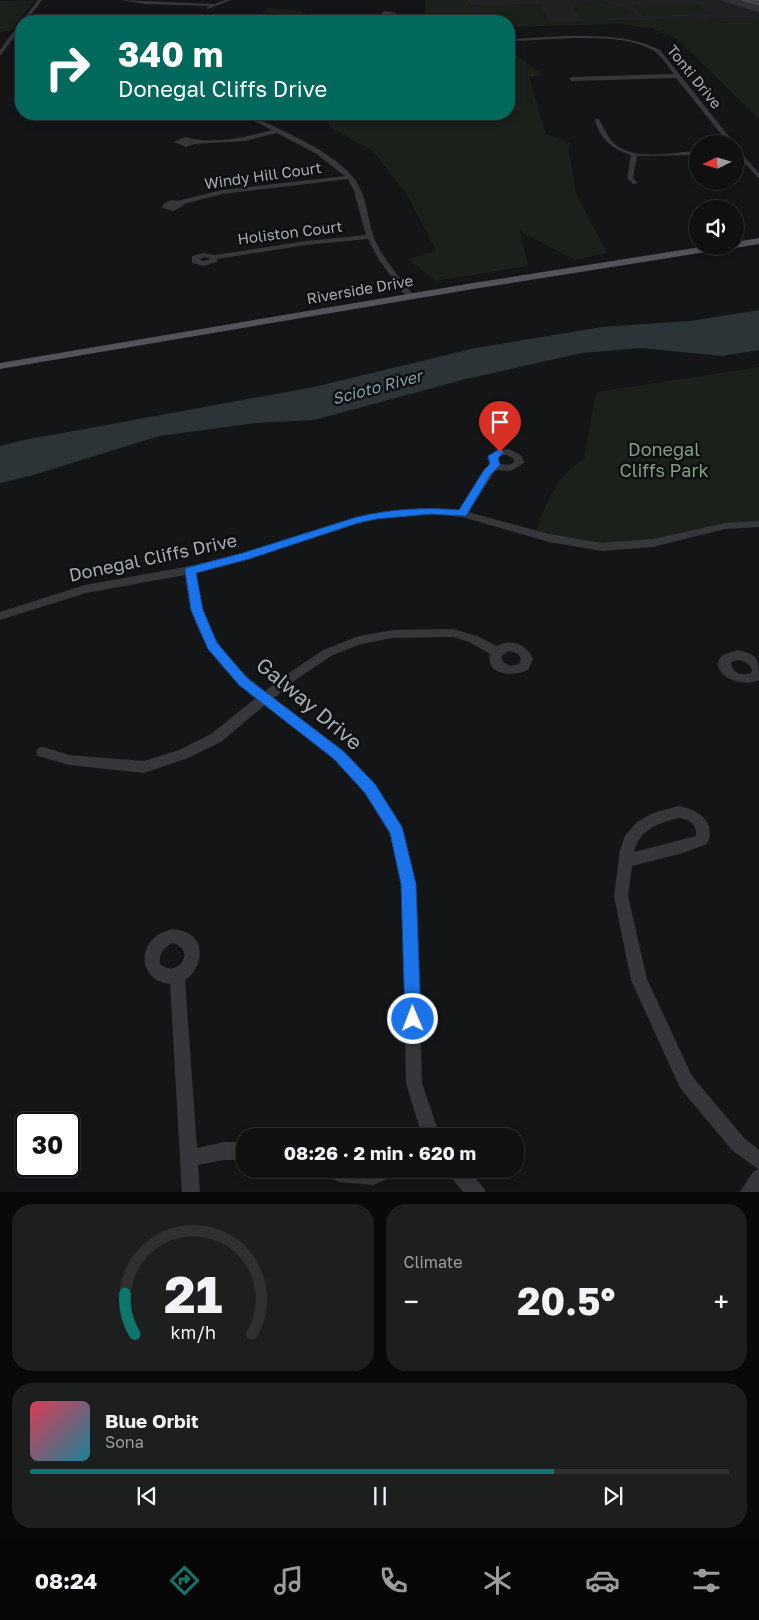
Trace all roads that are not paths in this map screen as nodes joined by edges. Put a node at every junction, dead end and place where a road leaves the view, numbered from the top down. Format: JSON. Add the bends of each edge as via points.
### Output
{"nodes":[{"id":1,"x":40,"y":0,"type":"edge"},
{"id":2,"x":122,"y":0,"type":"edge"},
{"id":3,"x":229,"y":0,"type":"edge"},
{"id":4,"x":215,"y":4,"type":"junction"},
{"id":5,"x":29,"y":15,"type":"edge"},
{"id":6,"x":205,"y":15,"type":"edge"},
{"id":7,"x":15,"y":29,"type":"edge"},
{"id":8,"x":515,"y":40,"type":"edge"},
{"id":9,"x":0,"y":54,"type":"edge"},
{"id":10,"x":677,"y":76,"type":"junction"},
{"id":11,"x":572,"y":79,"type":"dead end"},
{"id":12,"x":255,"y":120,"type":"edge"},
{"id":13,"x":597,"y":120,"type":"dead end"},
{"id":14,"x":276,"y":131,"type":"junction"},
{"id":15,"x":725,"y":135,"type":"edge"},
{"id":16,"x":193,"y":142,"type":"dead end"},
{"id":17,"x":689,"y":153,"type":"edge"},
{"id":18,"x":634,"y":154,"type":"junction"},
{"id":19,"x":744,"y":160,"type":"edge"},
{"id":20,"x":350,"y":177,"type":"junction"},
{"id":21,"x":759,"y":177,"type":"edge"},
{"id":22,"x":635,"y":183,"type":"dead end"},
{"id":23,"x":179,"y":203,"type":"dead end"},
{"id":24,"x":371,"y":237,"type":"junction"},
{"id":25,"x":759,"y":241,"type":"edge"},
{"id":26,"x":744,"y":244,"type":"edge"},
{"id":27,"x":689,"y":252,"type":"edge"},
{"id":28,"x":214,"y":257,"type":"dead end"},
{"id":29,"x":410,"y":296,"type":"junction"},
{"id":30,"x":0,"y":366,"type":"edge"},
{"id":31,"x":495,"y":465,"type":"dead end"},
{"id":32,"x":462,"y":514,"type":"junction"},
{"id":33,"x":756,"y":524,"type":"edge"},
{"id":34,"x":190,"y":570,"type":"junction"},
{"id":35,"x":0,"y":616,"type":"edge"},
{"id":36,"x":497,"y":652,"type":"dead end"},
{"id":37,"x":266,"y":699,"type":"junction"},
{"id":38,"x":43,"y":752,"type":"dead end"},
{"id":39,"x":625,"y":862,"type":"junction"},
{"id":40,"x":177,"y":976,"type":"dead end"},
{"id":41,"x":428,"y":1128,"type":"edge"},
{"id":42,"x":236,"y":1151,"type":"edge"},
{"id":43,"x":189,"y":1158,"type":"junction"},
{"id":44,"x":759,"y":1162,"type":"edge"},
{"id":45,"x":464,"y":1178,"type":"edge"},
{"id":46,"x":759,"y":1178,"type":"edge"},
{"id":47,"x":191,"y":1192,"type":"edge"},
{"id":48,"x":477,"y":1192,"type":"edge"},
{"id":49,"x":748,"y":1192,"type":"edge"}],
"edges":[{"from":1,"to":5,"type":"street"},
{"from":2,"to":4,"type":"street"},
{"from":3,"to":4,"type":"street"},
{"from":4,"to":6,"type":"street","via":[[207,9]]},
{"from":7,"to":9,"type":"street","via":[[8,34]]},
{"from":8,"to":10,"type":"street","name":"Tonti Drive","via":[[627,40],[658,51]]},
{"from":10,"to":11,"type":"street"},
{"from":10,"to":15,"type":"street","name":"Tonti Drive"},
{"from":12,"to":14,"type":"street"},
{"from":13,"to":18,"type":"street","via":[[613,145]]},
{"from":14,"to":16,"type":"street","via":[[245,139]]},
{"from":14,"to":20,"type":"street","via":[[331,161]]},
{"from":17,"to":18,"type":"street"},
{"from":18,"to":22,"type":"street","via":[[630,178]]},
{"from":19,"to":21,"type":"street"},
{"from":20,"to":23,"type":"street","name":"Windy Hill Court","via":[[222,192]]},
{"from":20,"to":24,"type":"street","via":[[357,189]]},
{"from":24,"to":28,"type":"street","name":"Holiston Court"},
{"from":24,"to":29,"type":"street"},
{"from":25,"to":26,"type":"main road"},
{"from":27,"to":29,"type":"main road","name":"Riverside Drive"},
{"from":29,"to":30,"type":"main road","name":"Riverside Drive"},
{"from":31,"to":32,"type":"street"},
{"from":32,"to":33,"type":"street","name":"Donegal Cliffs Drive","via":[[549,538],[602,547],[653,543],[725,526]]},
{"from":32,"to":34,"type":"street","name":"Donegal Cliffs Drive","via":[[431,511],[376,516]]},
{"from":34,"to":35,"type":"street","name":"Donegal Cliffs Drive","via":[[85,589]]},
{"from":34,"to":37,"type":"street","name":"Galway Drive","via":[[197,610],[212,646],[243,681]]},
{"from":36,"to":37,"type":"street","via":[[453,632],[393,634],[359,640],[327,653]]},
{"from":37,"to":38,"type":"street","via":[[216,738],[183,754],[144,767],[71,760]]},
{"from":37,"to":41,"type":"street","name":"Galway Drive","via":[[339,755],[370,789],[397,832],[408,884],[414,1083]]},
{"from":39,"to":39,"type":"street","via":[[626,848],[638,828],[660,816],[688,813],[702,825],[702,840],[687,847],[645,854]]},
{"from":39,"to":44,"type":"street","via":[[621,896],[639,980],[686,1082],[738,1144]]},
{"from":40,"to":43,"type":"street"},
{"from":42,"to":43,"type":"street"},
{"from":43,"to":47,"type":"street"},
{"from":45,"to":48,"type":"street"},
{"from":46,"to":49,"type":"street"}]}
